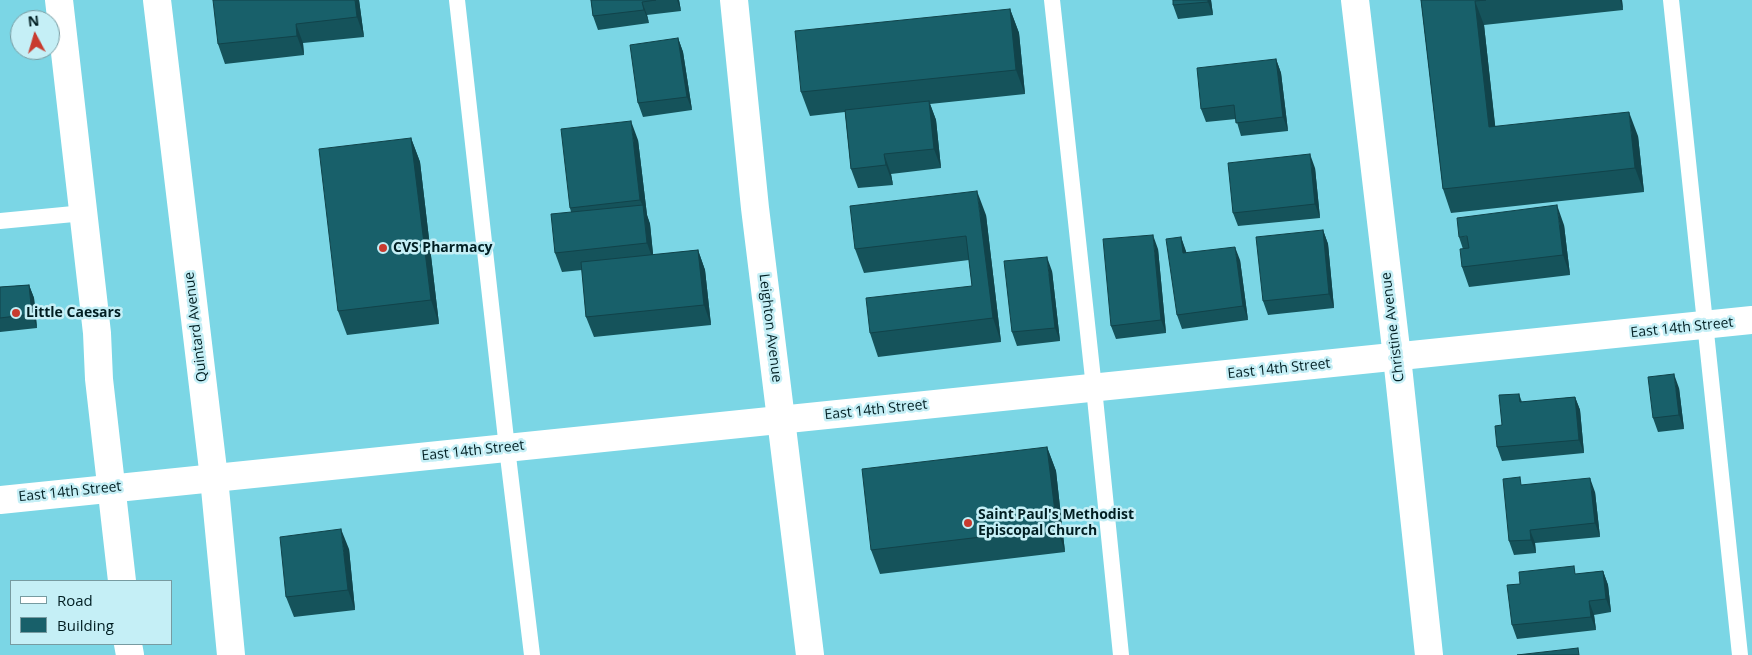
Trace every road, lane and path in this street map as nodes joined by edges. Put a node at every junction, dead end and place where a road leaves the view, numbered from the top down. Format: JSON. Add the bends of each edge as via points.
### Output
{"nodes":[{"id":1,"x":59,"y":0,"type":"edge"},
{"id":2,"x":157,"y":0,"type":"edge"},
{"id":3,"x":457,"y":0,"type":"edge"},
{"id":4,"x":734,"y":0,"type":"edge"},
{"id":5,"x":1052,"y":0,"type":"edge"},
{"id":6,"x":1355,"y":0,"type":"edge"},
{"id":7,"x":1671,"y":0,"type":"edge"},
{"id":8,"x":84,"y":213,"type":"junction"},
{"id":9,"x":0,"y":221,"type":"edge"},
{"id":10,"x":1752,"y":320,"type":"edge"},
{"id":11,"x":1707,"y":325,"type":"junction"},
{"id":12,"x":1397,"y":357,"type":"junction"},
{"id":13,"x":1094,"y":388,"type":"junction"},
{"id":14,"x":782,"y":420,"type":"junction"},
{"id":15,"x":507,"y":448,"type":"junction"},
{"id":16,"x":214,"y":478,"type":"junction"},
{"id":17,"x":112,"y":488,"type":"junction"},
{"id":18,"x":0,"y":500,"type":"edge"},
{"id":19,"x":122,"y":580,"type":"edge"},
{"id":20,"x":231,"y":655,"type":"edge"},
{"id":21,"x":532,"y":655,"type":"edge"},
{"id":22,"x":810,"y":655,"type":"edge"},
{"id":23,"x":1120,"y":655,"type":"edge"},
{"id":24,"x":1430,"y":655,"type":"edge"},
{"id":25,"x":1740,"y":655,"type":"edge"}],
"edges":[{"from":1,"to":8,"type":"main road"},
{"from":2,"to":16,"type":"main road","name":"Quintard Avenue"},
{"from":3,"to":15,"type":"lane"},
{"from":4,"to":14,"type":"main road","name":"Leighton Avenue","via":[[755,208]]},
{"from":5,"to":13,"type":"lane"},
{"from":6,"to":12,"type":"main road","name":"Christine Avenue"},
{"from":7,"to":11,"type":"lane"},
{"from":8,"to":9,"type":"lane"},
{"from":8,"to":17,"type":"main road"},
{"from":10,"to":11,"type":"main road","name":"East 14th Street"},
{"from":11,"to":12,"type":"main road","name":"East 14th Street"},
{"from":11,"to":25,"type":"lane"},
{"from":12,"to":13,"type":"main road","name":"East 14th Street"},
{"from":12,"to":24,"type":"main road","name":"Christine Avenue"},
{"from":13,"to":14,"type":"main road","name":"East 14th Street"},
{"from":13,"to":23,"type":"lane"},
{"from":14,"to":15,"type":"main road","name":"East 14th Street"},
{"from":14,"to":22,"type":"main road","name":"Leighton Avenue"},
{"from":15,"to":16,"type":"main road","name":"East 14th Street"},
{"from":15,"to":21,"type":"lane"},
{"from":16,"to":17,"type":"main road","name":"East 14th Street"},
{"from":16,"to":20,"type":"main road","name":"Quintard Avenue"},
{"from":17,"to":18,"type":"main road","name":"East 14th Street"},
{"from":17,"to":19,"type":"main road"}]}
